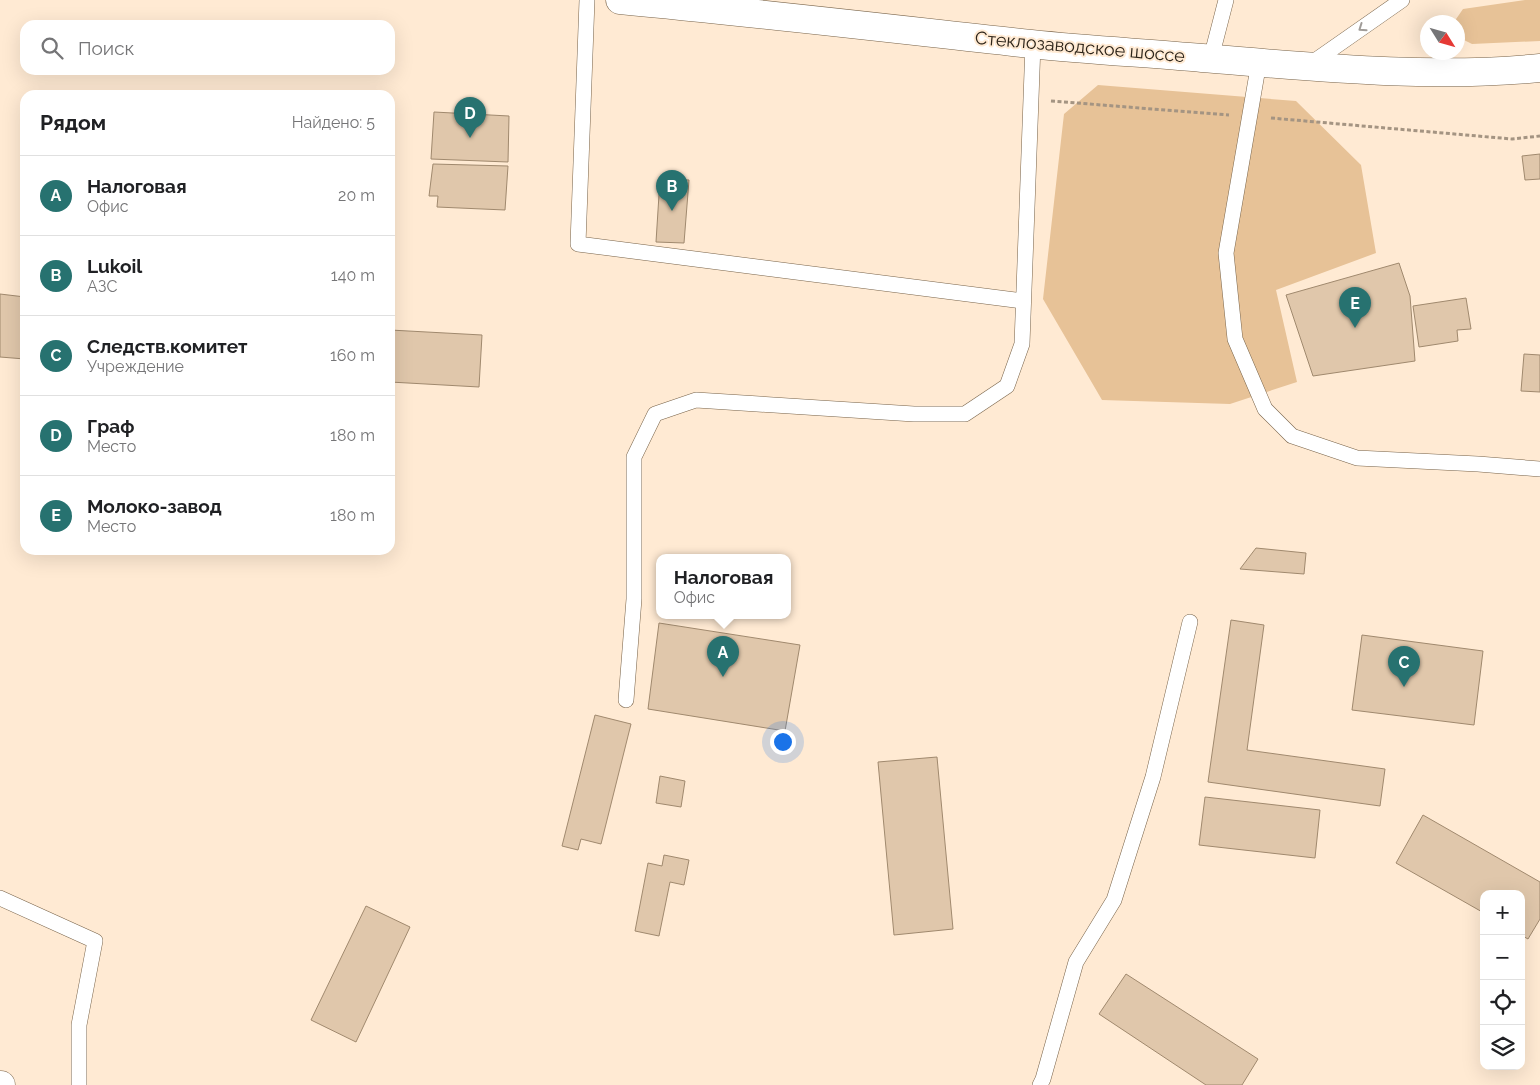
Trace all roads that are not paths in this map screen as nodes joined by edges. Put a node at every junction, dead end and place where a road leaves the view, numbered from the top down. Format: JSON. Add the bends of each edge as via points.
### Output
{"nodes":[{"id":1,"x":587,"y":0,"type":"edge"},
{"id":2,"x":620,"y":0,"type":"edge"},
{"id":3,"x":1226,"y":0,"type":"edge"},
{"id":4,"x":1402,"y":0,"type":"edge"},
{"id":5,"x":1033,"y":44,"type":"junction"},
{"id":6,"x":1211,"y":58,"type":"junction"},
{"id":7,"x":1259,"y":62,"type":"junction"},
{"id":8,"x":1308,"y":66,"type":"junction"},
{"id":9,"x":1540,"y":68,"type":"edge"},
{"id":10,"x":1023,"y":301,"type":"junction"},
{"id":11,"x":1540,"y":469,"type":"edge"},
{"id":12,"x":1190,"y":622,"type":"dead end"},
{"id":13,"x":626,"y":700,"type":"dead end"},
{"id":14,"x":0,"y":898,"type":"edge"},
{"id":15,"x":79,"y":1085,"type":"edge"},
{"id":16,"x":1040,"y":1085,"type":"edge"}],
"edges":[{"from":1,"to":10,"type":"lane","via":[[578,244]]},
{"from":2,"to":5,"type":"main road","name":"Стеклозаводское шоссе"},
{"from":3,"to":6,"type":"lane"},
{"from":4,"to":8,"type":"lane","one_way":true},
{"from":5,"to":6,"type":"main road","name":"Стеклозаводское шоссе"},
{"from":5,"to":10,"type":"lane"},
{"from":6,"to":7,"type":"main road","name":"Стеклозаводское шоссе"},
{"from":7,"to":8,"type":"main road","name":"Стеклозаводское шоссе"},
{"from":7,"to":11,"type":"lane","via":[[1226,253],[1234,339],[1264,409],[1292,436],[1357,458]]},
{"from":8,"to":9,"type":"main road","name":"Стеклозаводское шоссе","via":[[1450,72]]},
{"from":10,"to":13,"type":"lane","via":[[1022,344],[1006,386],[965,414],[914,414],[696,400],[654,414],[634,457],[634,599]]},
{"from":12,"to":16,"type":"lane","via":[[1153,777],[1114,900],[1076,962]]},
{"from":14,"to":15,"type":"lane","via":[[95,941],[79,1025]]}]}
